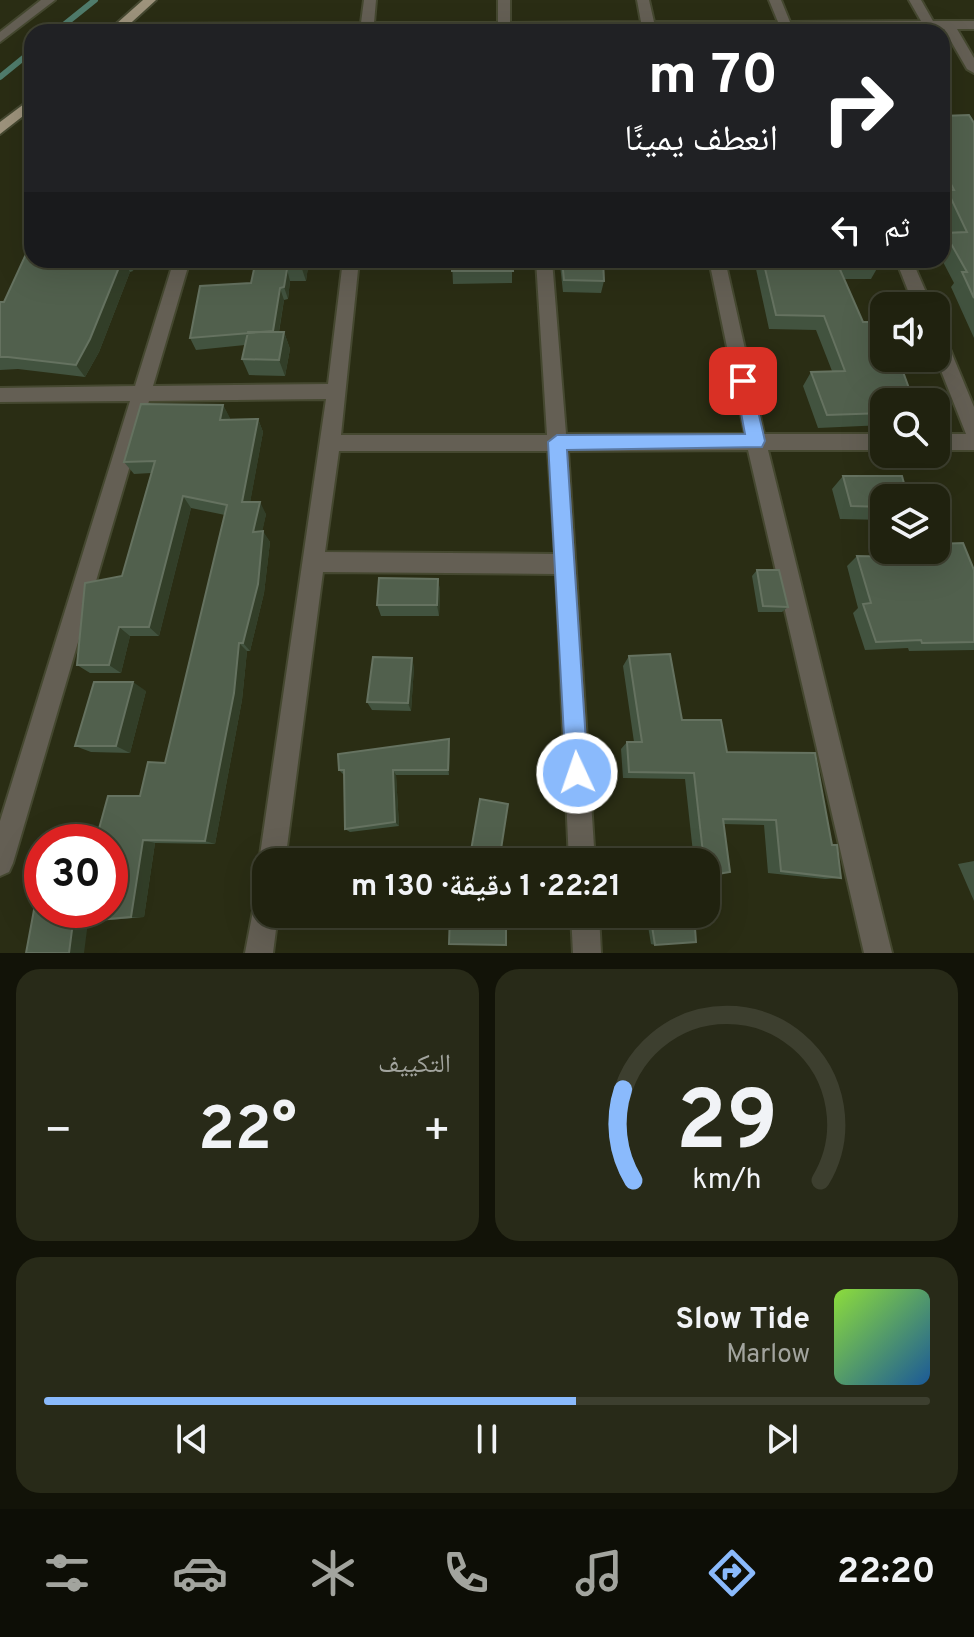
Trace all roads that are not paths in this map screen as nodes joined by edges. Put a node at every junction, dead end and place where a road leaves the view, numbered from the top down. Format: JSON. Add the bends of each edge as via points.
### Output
{"nodes":[{"id":1,"x":49,"y":0,"type":"edge"},
{"id":2,"x":150,"y":0,"type":"edge"},
{"id":3,"x":370,"y":0,"type":"edge"},
{"id":4,"x":504,"y":0,"type":"edge"},
{"id":5,"x":643,"y":0,"type":"edge"},
{"id":6,"x":775,"y":0,"type":"edge"},
{"id":7,"x":915,"y":0,"type":"edge"},
{"id":8,"x":122,"y":24,"type":"edge"},
{"id":9,"x":375,"y":24,"type":"edge"},
{"id":10,"x":504,"y":24,"type":"edge"},
{"id":11,"x":648,"y":24,"type":"edge"},
{"id":12,"x":785,"y":24,"type":"edge"},
{"id":13,"x":928,"y":24,"type":"edge"},
{"id":14,"x":950,"y":25,"type":"edge"},
{"id":15,"x":974,"y":25,"type":"edge"},
{"id":16,"x":950,"y":28,"type":"edge"},
{"id":17,"x":0,"y":38,"type":"edge"},
{"id":18,"x":974,"y":69,"type":"edge"},
{"id":19,"x":24,"y":109,"type":"edge"},
{"id":20,"x":0,"y":130,"type":"edge"},
{"id":21,"x":180,"y":268,"type":"edge"},
{"id":22,"x":350,"y":268,"type":"edge"},
{"id":23,"x":545,"y":268,"type":"edge"},
{"id":24,"x":719,"y":268,"type":"edge"},
{"id":25,"x":907,"y":268,"type":"edge"},
{"id":26,"x":917,"y":292,"type":"edge"},
{"id":27,"x":950,"y":371,"type":"edge"},
{"id":28,"x":335,"y":391,"type":"junction"},
{"id":29,"x":144,"y":392,"type":"junction"},
{"id":30,"x":0,"y":395,"type":"edge"},
{"id":31,"x":974,"y":430,"type":"edge"},
{"id":32,"x":756,"y":441,"type":"junction"},
{"id":33,"x":557,"y":442,"type":"junction"},
{"id":34,"x":870,"y":442,"type":"edge"},
{"id":35,"x":950,"y":442,"type":"edge"},
{"id":36,"x":974,"y":442,"type":"edge"},
{"id":37,"x":330,"y":443,"type":"junction"},
{"id":38,"x":313,"y":562,"type":"junction"},
{"id":39,"x":566,"y":564,"type":"junction"},
{"id":40,"x":7,"y":816,"type":"edge"},
{"id":41,"x":274,"y":848,"type":"edge"},
{"id":42,"x":581,"y":848,"type":"edge"},
{"id":43,"x":0,"y":863,"type":"edge"},
{"id":44,"x":263,"y":928,"type":"edge"},
{"id":45,"x":586,"y":928,"type":"edge"},
{"id":46,"x":259,"y":953,"type":"edge"},
{"id":47,"x":587,"y":953,"type":"edge"},
{"id":48,"x":878,"y":953,"type":"edge"}],
"edges":[{"from":1,"to":17,"type":"street"},
{"from":2,"to":8,"type":"main road"},
{"from":3,"to":9,"type":"street"},
{"from":4,"to":10,"type":"street"},
{"from":5,"to":11,"type":"street"},
{"from":6,"to":12,"type":"street"},
{"from":7,"to":13,"type":"street"},
{"from":14,"to":15,"type":"street"},
{"from":16,"to":18,"type":"street"},
{"from":19,"to":20,"type":"main road"},
{"from":21,"to":29,"type":"street"},
{"from":22,"to":28,"type":"street"},
{"from":23,"to":33,"type":"street"},
{"from":24,"to":32,"type":"street"},
{"from":25,"to":26,"type":"street"},
{"from":27,"to":31,"type":"street"},
{"from":28,"to":29,"type":"street"},
{"from":28,"to":37,"type":"street"},
{"from":29,"to":30,"type":"street"},
{"from":29,"to":40,"type":"street"},
{"from":32,"to":33,"type":"street"},
{"from":32,"to":34,"type":"street"},
{"from":32,"to":48,"type":"street"},
{"from":33,"to":37,"type":"street"},
{"from":33,"to":39,"type":"street"},
{"from":35,"to":36,"type":"street"},
{"from":37,"to":38,"type":"street"},
{"from":38,"to":39,"type":"street"},
{"from":38,"to":41,"type":"street"},
{"from":39,"to":42,"type":"street"},
{"from":40,"to":43,"type":"street"},
{"from":44,"to":46,"type":"street"},
{"from":45,"to":47,"type":"street"}]}
